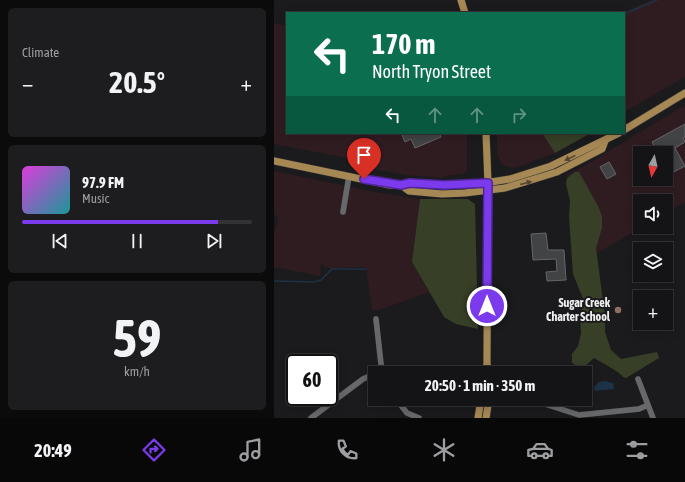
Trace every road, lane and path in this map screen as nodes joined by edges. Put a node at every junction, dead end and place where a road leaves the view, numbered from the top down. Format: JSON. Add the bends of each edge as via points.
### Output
{"nodes":[{"id":1,"x":460,"y":0,"type":"edge"},
{"id":2,"x":465,"y":12,"type":"edge"},
{"id":3,"x":685,"y":93,"type":"edge"},
{"id":4,"x":625,"y":129,"type":"edge"},
{"id":5,"x":486,"y":134,"type":"edge"},
{"id":6,"x":617,"y":134,"type":"edge"},
{"id":7,"x":274,"y":161,"type":"edge"},
{"id":8,"x":349,"y":176,"type":"junction"},
{"id":9,"x":488,"y":186,"type":"junction"},
{"id":10,"x":343,"y":212,"type":"dead end"},
{"id":11,"x":376,"y":319,"type":"dead end"},
{"id":12,"x":487,"y":365,"type":"edge"},
{"id":13,"x":380,"y":366,"type":"edge"},
{"id":14,"x":368,"y":377,"type":"edge"},
{"id":15,"x":638,"y":380,"type":"dead end"},
{"id":16,"x":648,"y":405,"type":"junction"},
{"id":17,"x":402,"y":406,"type":"edge"},
{"id":18,"x":480,"y":406,"type":"edge"},
{"id":19,"x":488,"y":406,"type":"edge"},
{"id":20,"x":551,"y":406,"type":"edge"},
{"id":21,"x":579,"y":416,"type":"edge"},
{"id":22,"x":311,"y":418,"type":"edge"},
{"id":23,"x":419,"y":418,"type":"edge"},
{"id":24,"x":478,"y":418,"type":"edge"},
{"id":25,"x":486,"y":418,"type":"edge"},
{"id":26,"x":653,"y":418,"type":"edge"}],
"edges":[{"from":1,"to":2,"type":"main road"},
{"from":3,"to":4,"type":"main road"},
{"from":5,"to":9,"type":"main road"},
{"from":6,"to":9,"type":"main road","via":[[605,141],[602,148],[557,172],[517,185]]},
{"from":7,"to":8,"type":"main road"},
{"from":8,"to":9,"type":"main road","via":[[401,185],[410,183]]},
{"from":8,"to":10,"type":"street"},
{"from":9,"to":12,"type":"main road"},
{"from":11,"to":13,"type":"street"},
{"from":14,"to":22,"type":"street"},
{"from":15,"to":16,"type":"street"},
{"from":16,"to":21,"type":"street","via":[[638,409]]},
{"from":16,"to":26,"type":"street"},
{"from":17,"to":23,"type":"street","via":[[407,413]]},
{"from":18,"to":24,"type":"main road"},
{"from":19,"to":25,"type":"main road"},
{"from":20,"to":21,"type":"street"}]}
